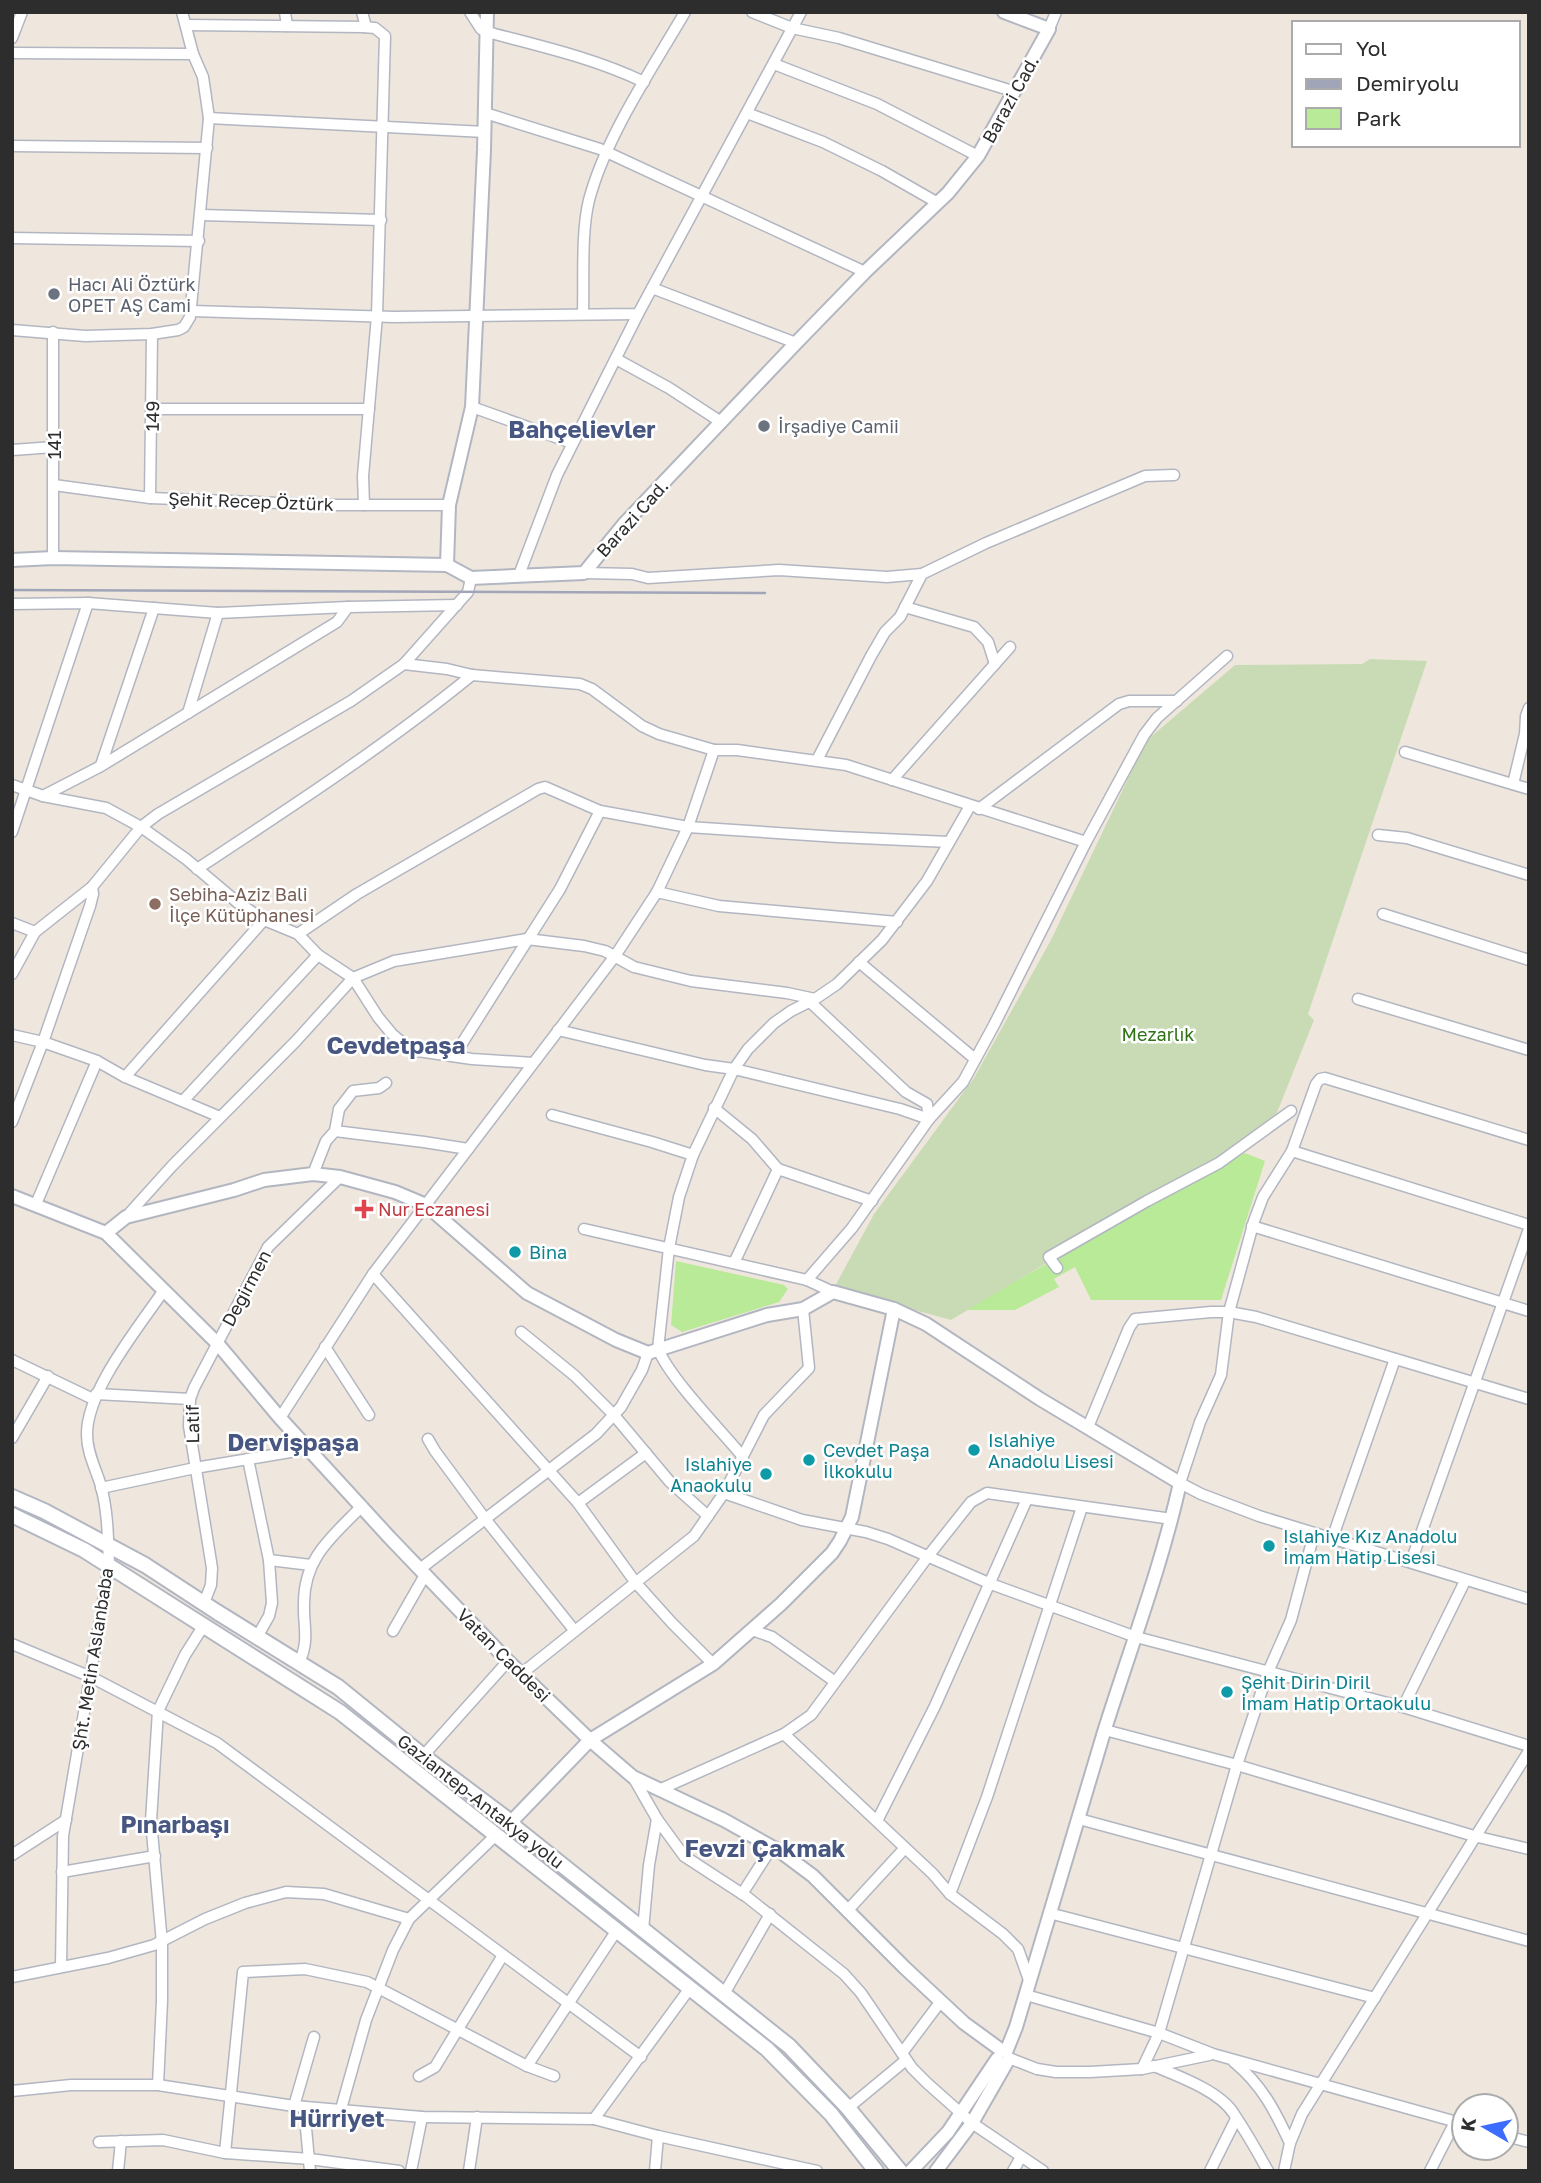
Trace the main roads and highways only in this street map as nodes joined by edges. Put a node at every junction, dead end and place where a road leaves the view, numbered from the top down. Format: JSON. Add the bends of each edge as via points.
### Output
{"nodes":[{"id":1,"x":12,"y":1497,"type":"edge"},
{"id":2,"x":12,"y":1514,"type":"edge"},
{"id":3,"x":876,"y":2171,"type":"edge"},
{"id":4,"x":900,"y":2171,"type":"edge"}],
"edges":[{"from":1,"to":4,"type":"main road","name":"Gaziantep-Antakya yolu","via":[[145,1565],[338,1687],[789,2046]]},
{"from":2,"to":3,"type":"main road","name":"Gaziantep-Antakya yolu","via":[[84,1550],[340,1712],[767,2049],[831,2115]]}]}
